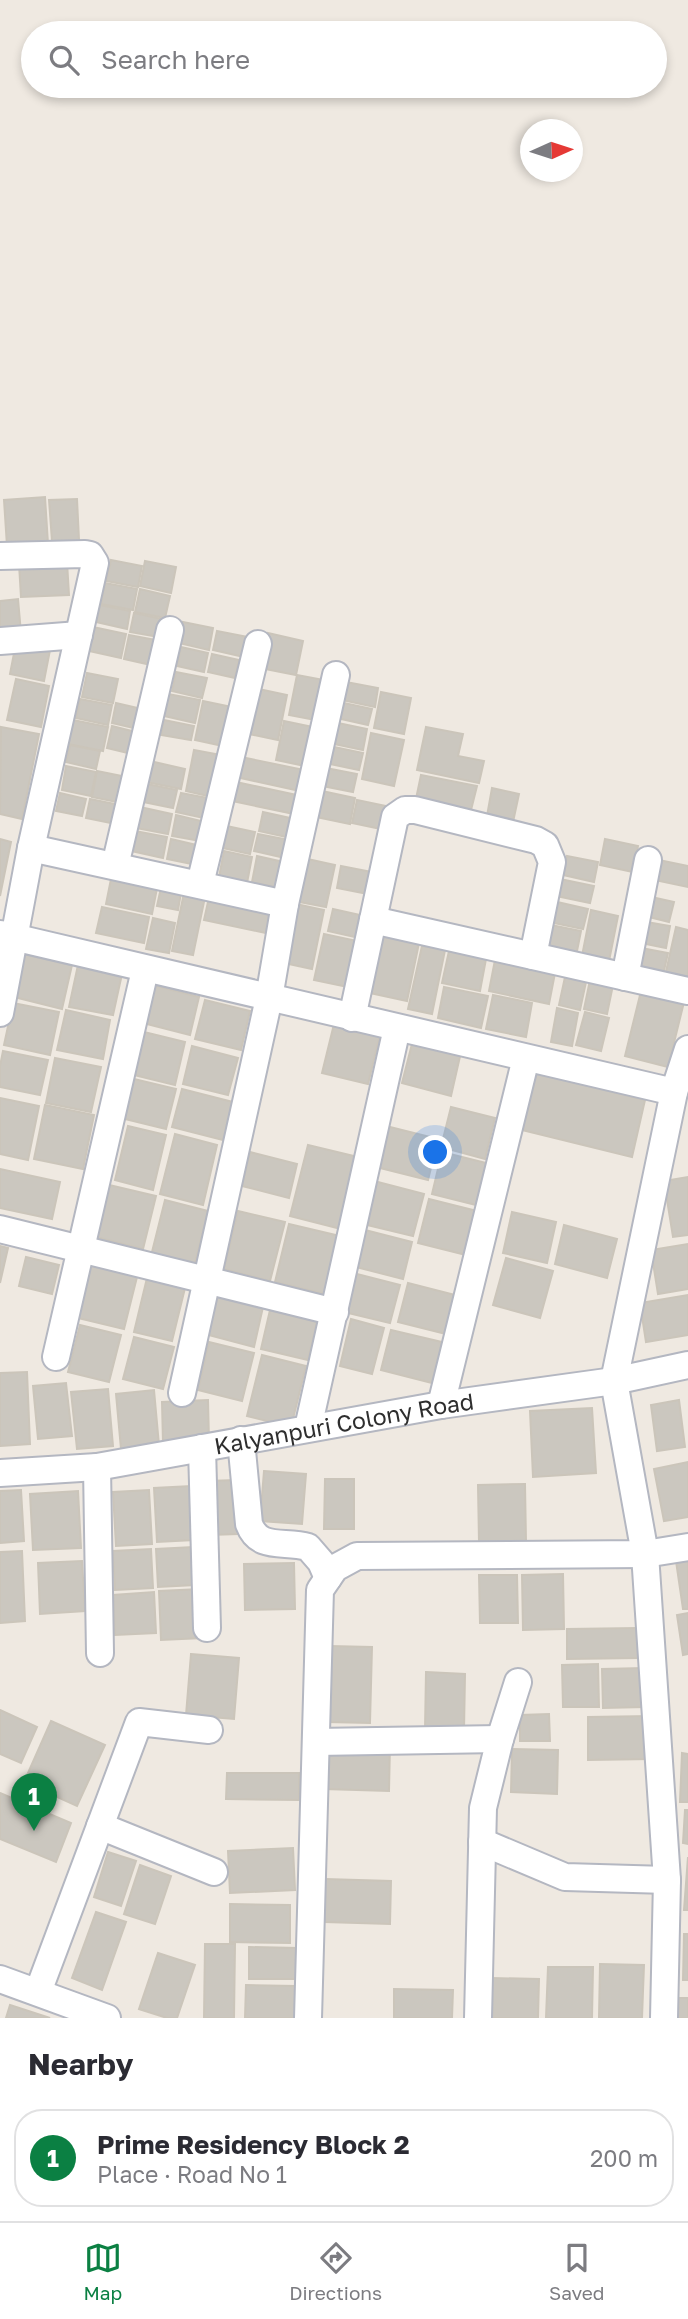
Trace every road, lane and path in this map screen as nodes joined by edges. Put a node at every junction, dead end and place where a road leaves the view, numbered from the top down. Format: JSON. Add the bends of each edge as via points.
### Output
{"nodes":[{"id":1,"x":0,"y":556,"type":"edge"},
{"id":2,"x":170,"y":630,"type":"dead end"},
{"id":3,"x":79,"y":635,"type":"junction"},
{"id":4,"x":0,"y":640,"type":"edge"},
{"id":5,"x":258,"y":644,"type":"dead end"},
{"id":6,"x":336,"y":675,"type":"dead end"},
{"id":7,"x":31,"y":848,"type":"junction"},
{"id":8,"x":648,"y":860,"type":"dead end"},
{"id":9,"x":115,"y":866,"type":"junction"},
{"id":10,"x":200,"y":884,"type":"junction"},
{"id":11,"x":285,"y":904,"type":"junction"},
{"id":12,"x":373,"y":920,"type":"junction"},
{"id":13,"x":8,"y":936,"type":"edge"},
{"id":14,"x":533,"y":957,"type":"junction"},
{"id":15,"x":145,"y":970,"type":"junction"},
{"id":16,"x":625,"y":977,"type":"junction"},
{"id":17,"x":688,"y":990,"type":"edge"},
{"id":18,"x":269,"y":998,"type":"junction"},
{"id":19,"x":0,"y":1013,"type":"edge"},
{"id":20,"x":352,"y":1018,"type":"junction"},
{"id":21,"x":397,"y":1028,"type":"junction"},
{"id":22,"x":688,"y":1049,"type":"edge"},
{"id":23,"x":526,"y":1058,"type":"junction"},
{"id":24,"x":674,"y":1092,"type":"junction"},
{"id":25,"x":0,"y":1229,"type":"edge"},
{"id":26,"x":82,"y":1250,"type":"junction"},
{"id":27,"x":206,"y":1281,"type":"junction"},
{"id":28,"x":335,"y":1312,"type":"junction"},
{"id":29,"x":55,"y":1357,"type":"dead end"},
{"id":30,"x":688,"y":1365,"type":"edge"},
{"id":31,"x":614,"y":1381,"type":"junction"},
{"id":32,"x":182,"y":1393,"type":"dead end"},
{"id":33,"x":441,"y":1405,"type":"junction"},
{"id":34,"x":308,"y":1428,"type":"junction"},
{"id":35,"x":241,"y":1440,"type":"junction"},
{"id":36,"x":202,"y":1448,"type":"junction"},
{"id":37,"x":97,"y":1467,"type":"junction"},
{"id":38,"x":0,"y":1473,"type":"edge"},
{"id":39,"x":688,"y":1547,"type":"edge"},
{"id":40,"x":645,"y":1554,"type":"junction"},
{"id":41,"x":328,"y":1578,"type":"junction"},
{"id":42,"x":207,"y":1628,"type":"dead end"},
{"id":43,"x":100,"y":1653,"type":"dead end"},
{"id":44,"x":518,"y":1682,"type":"dead end"},
{"id":45,"x":209,"y":1730,"type":"dead end"},
{"id":46,"x":500,"y":1739,"type":"junction"},
{"id":47,"x":316,"y":1742,"type":"junction"},
{"id":48,"x":100,"y":1826,"type":"junction"},
{"id":49,"x":482,"y":1842,"type":"junction"},
{"id":50,"x":214,"y":1872,"type":"dead end"},
{"id":51,"x":667,"y":1880,"type":"junction"},
{"id":52,"x":678,"y":1928,"type":"edge"},
{"id":53,"x":0,"y":1979,"type":"edge"},
{"id":54,"x":38,"y":1992,"type":"junction"},
{"id":55,"x":107,"y":2018,"type":"edge"},
{"id":56,"x":308,"y":2018,"type":"edge"},
{"id":57,"x":478,"y":2018,"type":"edge"},
{"id":58,"x":664,"y":2018,"type":"edge"}],
"edges":[{"from":1,"to":3,"type":"street","via":[[85,554],[93,558]]},
{"from":2,"to":9,"type":"street"},
{"from":3,"to":4,"type":"street"},
{"from":3,"to":7,"type":"street"},
{"from":5,"to":10,"type":"street"},
{"from":6,"to":11,"type":"street"},
{"from":7,"to":9,"type":"street"},
{"from":7,"to":13,"type":"street"},
{"from":8,"to":16,"type":"street"},
{"from":9,"to":10,"type":"street"},
{"from":10,"to":11,"type":"street"},
{"from":11,"to":18,"type":"street"},
{"from":12,"to":14,"type":"street"},
{"from":12,"to":14,"type":"street","via":[[395,817],[415,810],[545,845],[552,862]]},
{"from":12,"to":20,"type":"street"},
{"from":13,"to":15,"type":"street"},
{"from":13,"to":19,"type":"street"},
{"from":14,"to":16,"type":"street"},
{"from":15,"to":18,"type":"street"},
{"from":15,"to":26,"type":"street"},
{"from":16,"to":17,"type":"street"},
{"from":18,"to":20,"type":"street"},
{"from":18,"to":27,"type":"street"},
{"from":20,"to":21,"type":"street"},
{"from":21,"to":23,"type":"street"},
{"from":21,"to":28,"type":"street"},
{"from":22,"to":24,"type":"street"},
{"from":23,"to":24,"type":"street"},
{"from":23,"to":33,"type":"street"},
{"from":24,"to":31,"type":"street"},
{"from":25,"to":26,"type":"street"},
{"from":26,"to":27,"type":"street"},
{"from":26,"to":29,"type":"street"},
{"from":27,"to":28,"type":"street"},
{"from":27,"to":32,"type":"street"},
{"from":28,"to":34,"type":"street"},
{"from":30,"to":31,"type":"street","name":"Kalyanpuri Colony Road"},
{"from":31,"to":33,"type":"street","name":"Kalyanpuri Colony Road"},
{"from":31,"to":40,"type":"street"},
{"from":33,"to":34,"type":"street","name":"Kalyanpuri Colony Road"},
{"from":34,"to":35,"type":"street","name":"Kalyanpuri Colony Road"},
{"from":35,"to":36,"type":"street","name":"Kalyanpuri Colony Road"},
{"from":35,"to":41,"type":"street","via":[[253,1534],[260,1541],[307,1547]]},
{"from":36,"to":37,"type":"street","name":"Kalyanpuri Colony Road"},
{"from":36,"to":42,"type":"street"},
{"from":37,"to":38,"type":"street","name":"Kalyanpuri Colony Road"},
{"from":37,"to":43,"type":"street"},
{"from":39,"to":40,"type":"street"},
{"from":40,"to":41,"type":"street","via":[[357,1556],[335,1568]]},
{"from":40,"to":51,"type":"street"},
{"from":41,"to":47,"type":"street","via":[[320,1590]]},
{"from":44,"to":46,"type":"street"},
{"from":45,"to":48,"type":"street","via":[[139,1722]]},
{"from":46,"to":47,"type":"street"},
{"from":46,"to":49,"type":"street","via":[[483,1808]]},
{"from":47,"to":56,"type":"street"},
{"from":48,"to":50,"type":"street"},
{"from":48,"to":54,"type":"street"},
{"from":49,"to":51,"type":"street","via":[[565,1877]]},
{"from":49,"to":57,"type":"street"},
{"from":51,"to":52,"type":"street"},
{"from":52,"to":58,"type":"street"},
{"from":53,"to":54,"type":"street"},
{"from":54,"to":55,"type":"street"}]}
